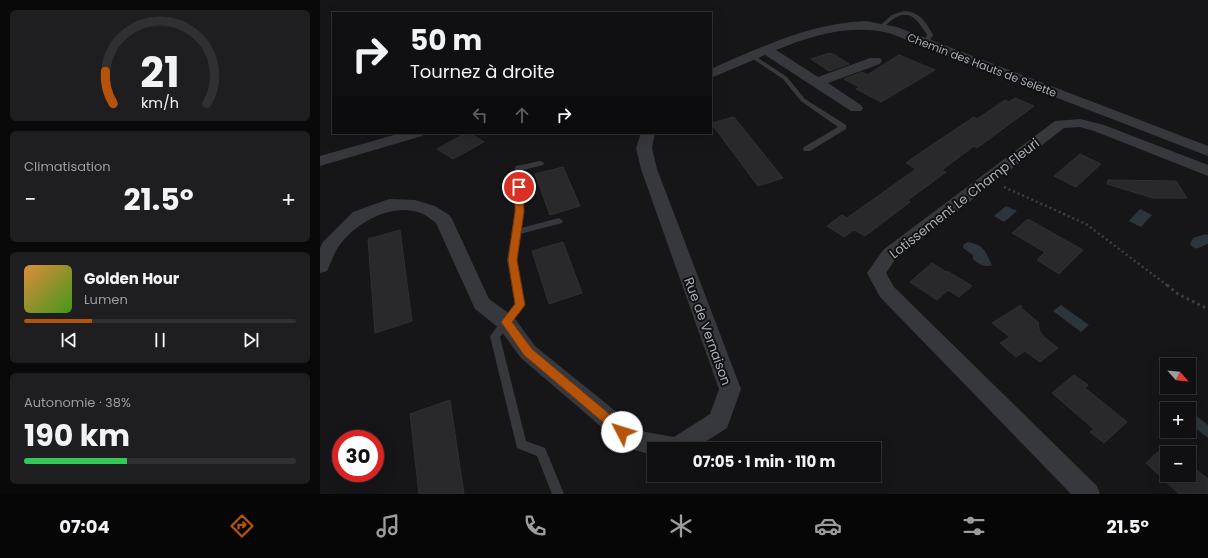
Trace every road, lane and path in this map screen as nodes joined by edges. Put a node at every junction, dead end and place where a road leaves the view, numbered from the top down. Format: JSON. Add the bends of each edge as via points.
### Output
{"nodes":[{"id":1,"x":881,"y":27,"type":"junction"},
{"id":2,"x":926,"y":43,"type":"junction"},
{"id":3,"x":767,"y":50,"type":"junction"},
{"id":4,"x":752,"y":56,"type":"junction"},
{"id":5,"x":875,"y":61,"type":"dead end"},
{"id":6,"x":712,"y":74,"type":"edge"},
{"id":7,"x":816,"y":83,"type":"junction"},
{"id":8,"x":856,"y":108,"type":"dead end"},
{"id":9,"x":413,"y":134,"type":"edge"},
{"id":10,"x":648,"y":134,"type":"edge"},
{"id":11,"x":807,"y":150,"type":"dead end"},
{"id":12,"x":1208,"y":151,"type":"edge"},
{"id":13,"x":320,"y":161,"type":"edge"},
{"id":14,"x":540,"y":163,"type":"dead end"},
{"id":15,"x":1208,"y":171,"type":"edge"},
{"id":16,"x":987,"y":179,"type":"junction"},
{"id":17,"x":559,"y":221,"type":"dead end"},
{"id":18,"x":516,"y":232,"type":"junction"},
{"id":19,"x":320,"y":266,"type":"edge"},
{"id":20,"x":1208,"y":310,"type":"edge"},
{"id":21,"x":506,"y":322,"type":"junction"},
{"id":22,"x":558,"y":494,"type":"edge"},
{"id":23,"x":1088,"y":494,"type":"edge"}],
"edges":[{"from":1,"to":2,"type":"street","name":"Chemin des Hauts de Selette"},
{"from":1,"to":2,"type":"lane","via":[[898,13],[911,14],[920,18],[930,35]]},
{"from":1,"to":3,"type":"street","name":"Chemin des Hauts de Selette","via":[[866,25],[833,28]]},
{"from":2,"to":12,"type":"street","name":"Chemin des Hauts de Selette"},
{"from":3,"to":4,"type":"street","name":"Chemin des Hauts de Selette"},
{"from":3,"to":7,"type":"street"},
{"from":4,"to":6,"type":"street"},
{"from":4,"to":11,"type":"lane","via":[[785,78],[803,100],[843,127]]},
{"from":5,"to":7,"type":"street"},
{"from":7,"to":8,"type":"street"},
{"from":9,"to":13,"type":"street"},
{"from":10,"to":21,"type":"street","name":"Rue de Vernaison","via":[[644,148],[649,170],[730,389],[719,422],[676,448],[634,441],[528,352]]},
{"from":14,"to":18,"type":"lane","via":[[519,168],[519,212]]},
{"from":15,"to":16,"type":"street","name":"Lotissement Le Champ Fleuri","via":[[1080,123],[1060,124]]},
{"from":16,"to":20,"type":"path","via":[[1086,224],[1178,294]]},
{"from":16,"to":23,"type":"street","name":"Lotissement Le Champ Fleuri","via":[[888,255],[876,272],[887,292]]},
{"from":17,"to":18,"type":"lane"},
{"from":18,"to":21,"type":"lane","via":[[512,260],[520,305]]},
{"from":19,"to":21,"type":"street","name":"Rue de Vernaison","via":[[332,242],[359,216],[389,206],[415,206],[429,210],[443,219],[482,304]]},
{"from":21,"to":22,"type":"lane","via":[[496,336],[521,444],[541,452]]}]}
